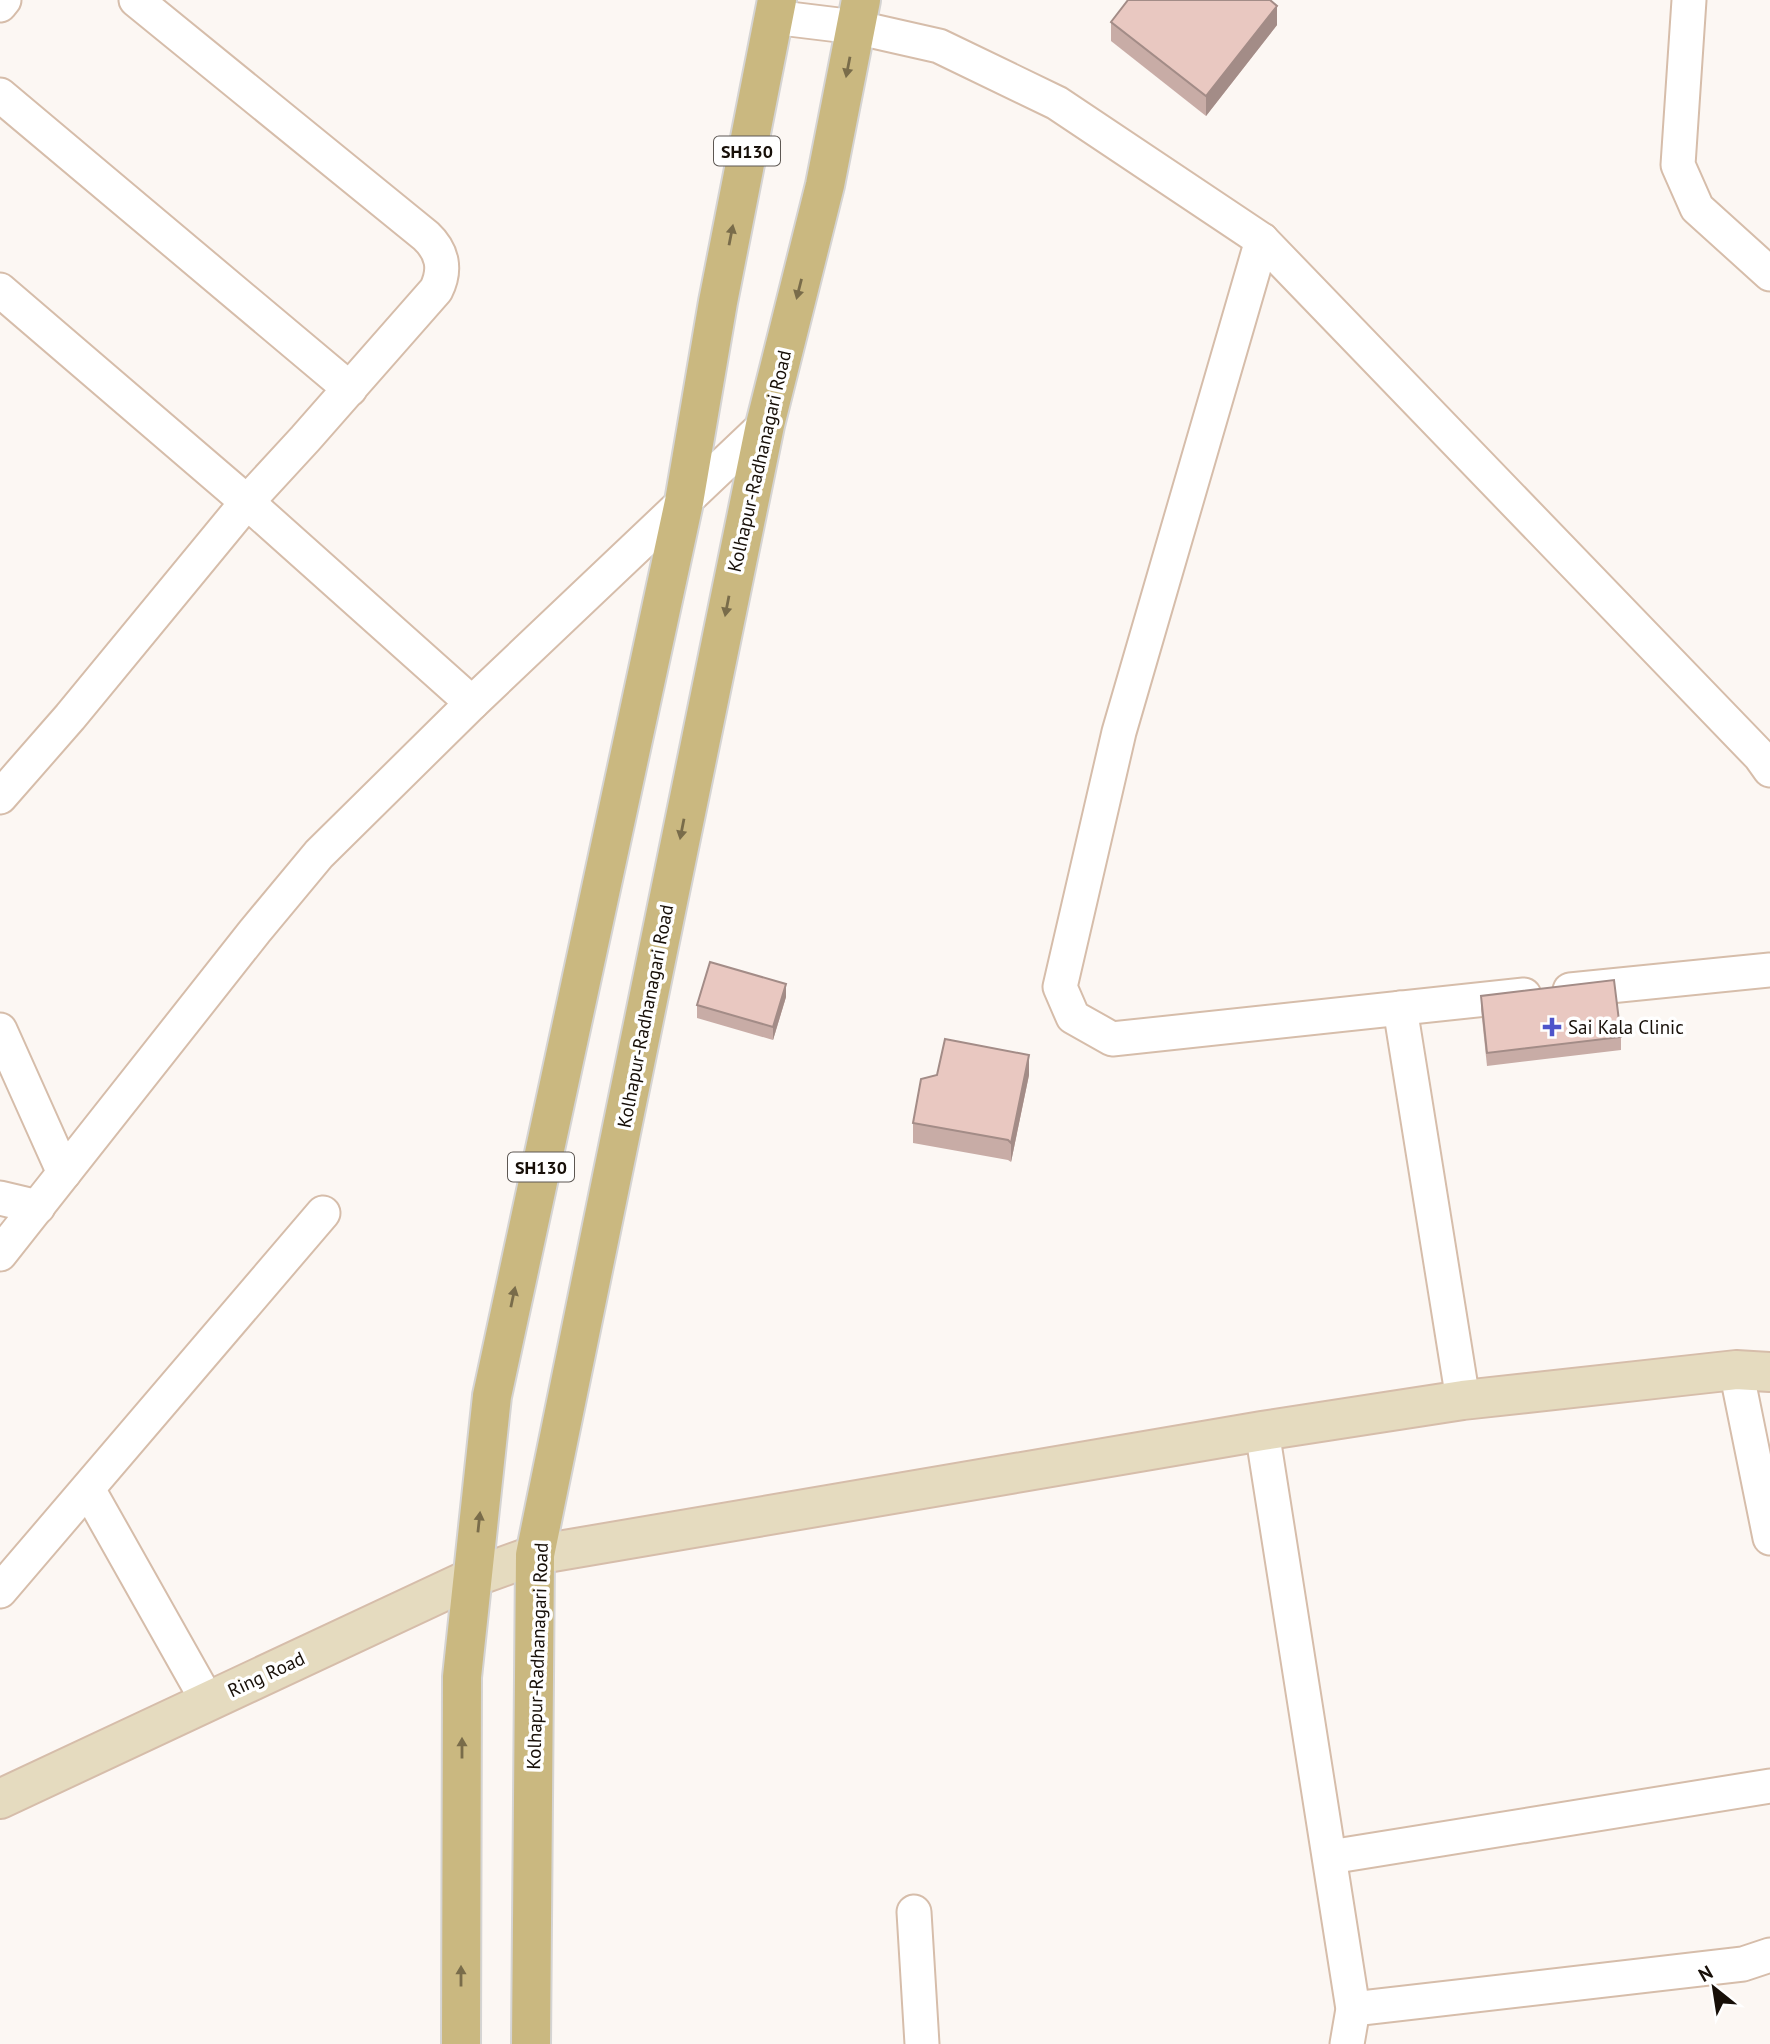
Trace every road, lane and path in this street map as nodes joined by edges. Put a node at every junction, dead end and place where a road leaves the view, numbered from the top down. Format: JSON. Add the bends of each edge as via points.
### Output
{"nodes":[{"id":1,"x":4,"y":0,"type":"edge"},
{"id":2,"x":136,"y":0,"type":"edge"},
{"id":3,"x":1689,"y":0,"type":"edge"},
{"id":4,"x":0,"y":5,"type":"edge"},
{"id":5,"x":775,"y":8,"type":"edge"},
{"id":6,"x":858,"y":14,"type":"edge"},
{"id":7,"x":0,"y":95,"type":"edge"},
{"id":8,"x":1262,"y":240,"type":"junction"},
{"id":9,"x":1770,"y":274,"type":"edge"},
{"id":10,"x":0,"y":290,"type":"edge"},
{"id":11,"x":350,"y":389,"type":"junction"},
{"id":12,"x":765,"y":425,"type":"junction"},
{"id":13,"x":247,"y":502,"type":"junction"},
{"id":14,"x":684,"y":502,"type":"junction"},
{"id":15,"x":472,"y":703,"type":"junction"},
{"id":16,"x":1770,"y":770,"type":"edge"},
{"id":17,"x":0,"y":797,"type":"edge"},
{"id":18,"x":1770,"y":970,"type":"edge"},
{"id":19,"x":1400,"y":1008,"type":"junction"},
{"id":20,"x":0,"y":1030,"type":"edge"},
{"id":21,"x":64,"y":1173,"type":"junction"},
{"id":22,"x":0,"y":1198,"type":"edge"},
{"id":23,"x":37,"y":1207,"type":"junction"},
{"id":24,"x":323,"y":1213,"type":"dead end"},
{"id":25,"x":0,"y":1254,"type":"edge"},
{"id":26,"x":1753,"y":1371,"type":"edge"},
{"id":27,"x":1463,"y":1400,"type":"junction"},
{"id":28,"x":1262,"y":1431,"type":"junction"},
{"id":29,"x":88,"y":1489,"type":"junction"},
{"id":30,"x":1770,"y":1538,"type":"edge"},
{"id":31,"x":536,"y":1555,"type":"junction"},
{"id":32,"x":474,"y":1577,"type":"junction"},
{"id":33,"x":0,"y":1591,"type":"edge"},
{"id":34,"x":208,"y":1702,"type":"junction"},
{"id":35,"x":1770,"y":1786,"type":"edge"},
{"id":36,"x":0,"y":1800,"type":"edge"},
{"id":37,"x":1330,"y":1857,"type":"junction"},
{"id":38,"x":914,"y":1912,"type":"dead end"},
{"id":39,"x":1770,"y":1955,"type":"edge"},
{"id":40,"x":1353,"y":2009,"type":"junction"},
{"id":41,"x":461,"y":2044,"type":"edge"},
{"id":42,"x":530,"y":2044,"type":"edge"},
{"id":43,"x":922,"y":2044,"type":"edge"},
{"id":44,"x":1347,"y":2044,"type":"edge"}],
"edges":[{"from":1,"to":4,"type":"street"},
{"from":2,"to":11,"type":"street","via":[[437,246],[442,278],[436,290]]},
{"from":3,"to":9,"type":"street","via":[[1678,164],[1697,208]]},
{"from":5,"to":6,"type":"street"},
{"from":14,"to":5,"type":"main road","number":"SH130","one_way":true},
{"from":6,"to":8,"type":"street","via":[[1057,103]]},
{"from":6,"to":12,"type":"main road","name":"Kolhapur-Radhanagari Road","one_way":true,"via":[[825,185]]},
{"from":7,"to":11,"type":"street"},
{"from":8,"to":16,"type":"street"},
{"from":8,"to":19,"type":"street","via":[[1119,732],[1060,987],[1073,1017],[1112,1039]]},
{"from":10,"to":13,"type":"street"},
{"from":11,"to":13,"type":"street"},
{"from":12,"to":14,"type":"street"},
{"from":12,"to":31,"type":"main road","name":"Kolhapur-Radhanagari Road","one_way":true},
{"from":13,"to":15,"type":"street"},
{"from":13,"to":17,"type":"street"},
{"from":14,"to":15,"type":"street"},
{"from":32,"to":14,"type":"main road","number":"SH130","one_way":true,"via":[[492,1396]]},
{"from":15,"to":21,"type":"street","via":[[319,855]]},
{"from":18,"to":19,"type":"street"},
{"from":19,"to":27,"type":"street"},
{"from":20,"to":21,"type":"street"},
{"from":21,"to":23,"type":"street"},
{"from":22,"to":23,"type":"street"},
{"from":23,"to":25,"type":"street"},
{"from":24,"to":29,"type":"street"},
{"from":26,"to":27,"type":"main road","name":"Ring Road"},
{"from":26,"to":30,"type":"street"},
{"from":27,"to":28,"type":"main road","name":"Ring Road"},
{"from":28,"to":31,"type":"main road","name":"Ring Road"},
{"from":28,"to":37,"type":"street"},
{"from":29,"to":33,"type":"street"},
{"from":29,"to":34,"type":"street"},
{"from":31,"to":32,"type":"main road","name":"Ring Road"},
{"from":31,"to":42,"type":"main road","name":"Kolhapur-Radhanagari Road"},
{"from":32,"to":34,"type":"main road","name":"Ring Road"},
{"from":41,"to":32,"type":"main road","number":"SH130","one_way":true,"via":[[462,1677]]},
{"from":34,"to":36,"type":"main road","name":"Ring Road"},
{"from":35,"to":37,"type":"street"},
{"from":37,"to":40,"type":"street"},
{"from":38,"to":43,"type":"street"},
{"from":39,"to":40,"type":"street","via":[[1743,1965]]},
{"from":40,"to":44,"type":"street"}]}
